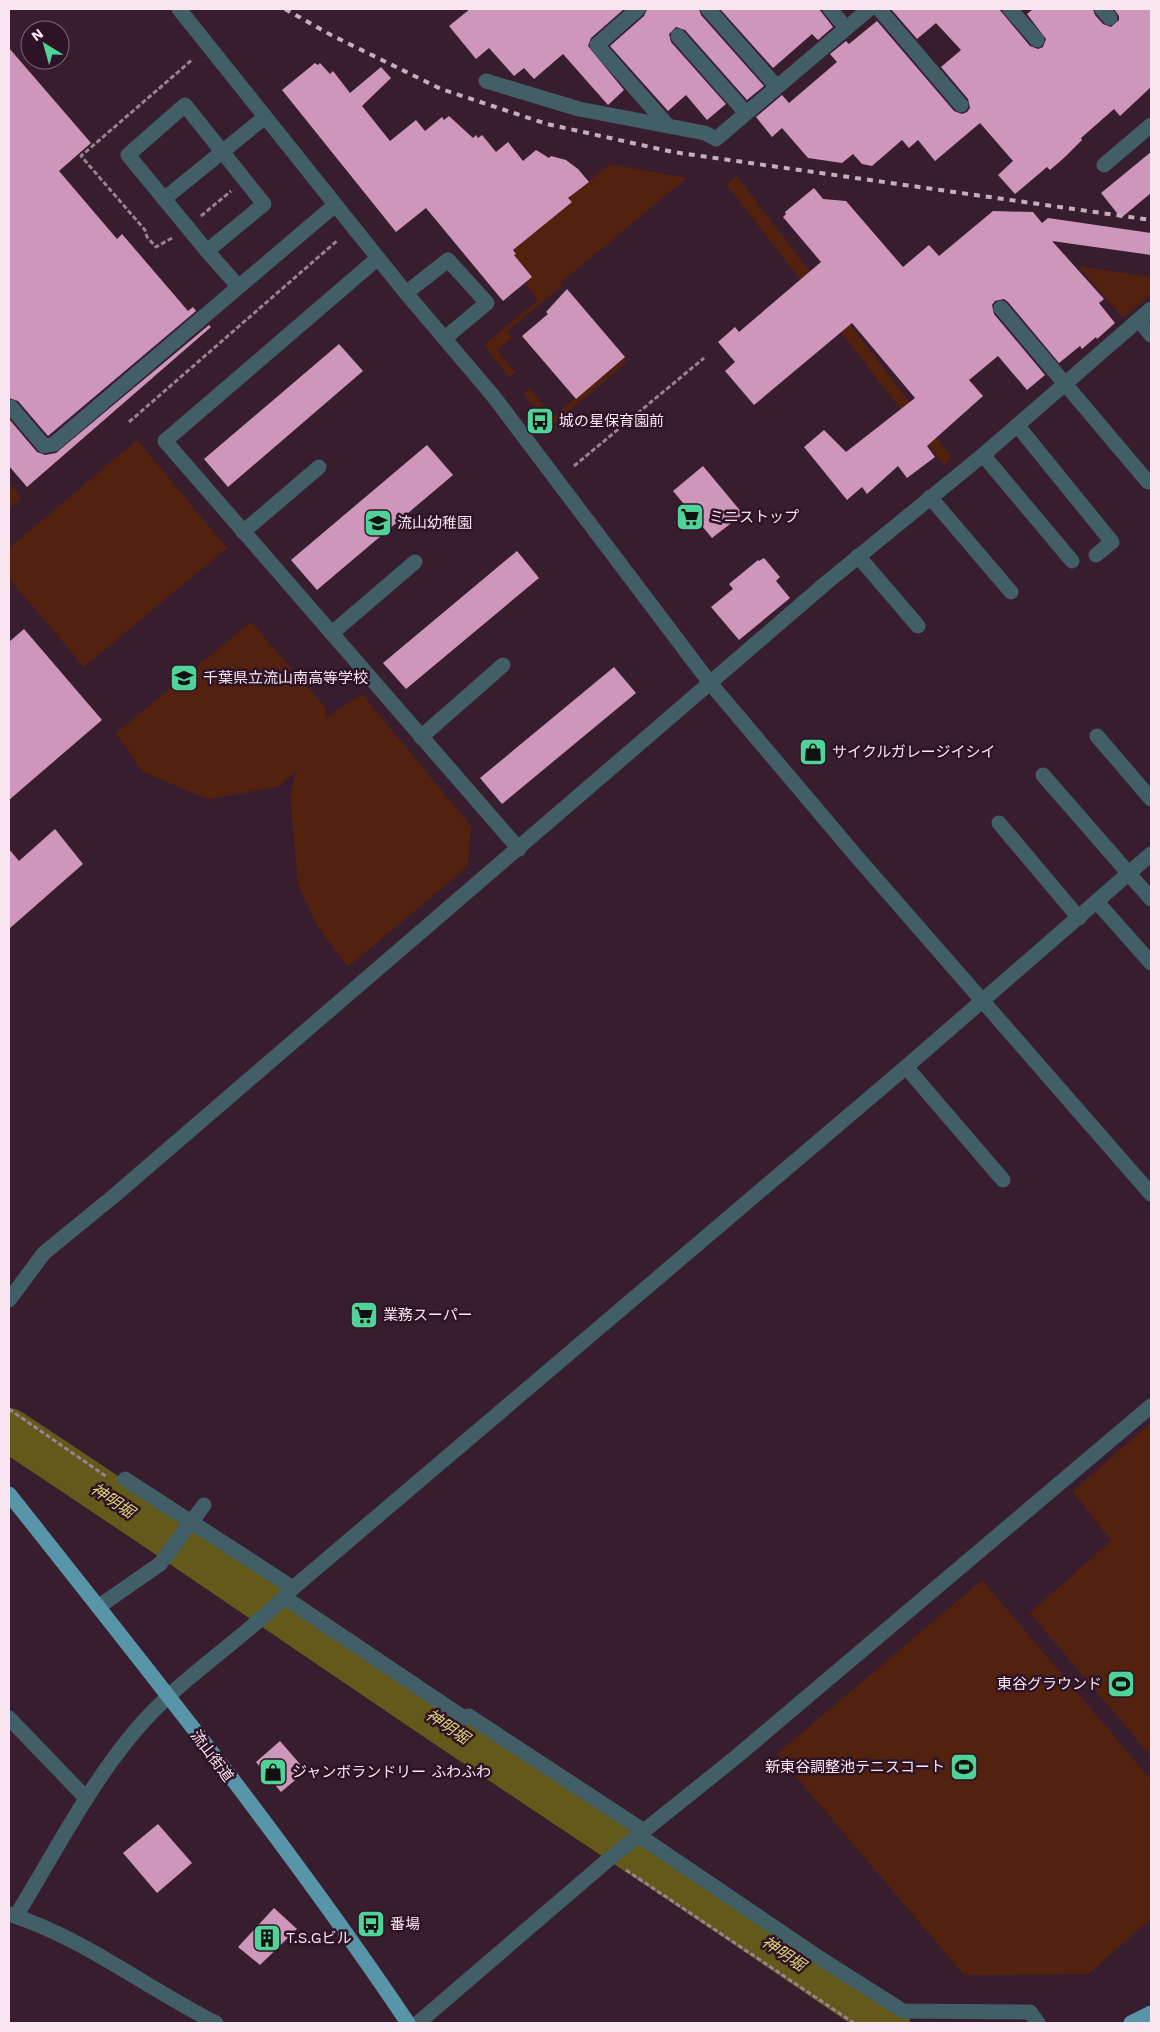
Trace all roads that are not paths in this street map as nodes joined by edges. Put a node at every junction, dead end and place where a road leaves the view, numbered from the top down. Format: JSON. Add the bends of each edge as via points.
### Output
{"nodes":[{"id":1,"x":179,"y":9,"type":"edge"},
{"id":2,"x":638,"y":9,"type":"edge"},
{"id":3,"x":708,"y":9,"type":"edge"},
{"id":4,"x":830,"y":9,"type":"edge"},
{"id":5,"x":869,"y":9,"type":"edge"},
{"id":6,"x":879,"y":9,"type":"edge"},
{"id":7,"x":1010,"y":9,"type":"edge"},
{"id":8,"x":846,"y":28,"type":"junction"},
{"id":9,"x":678,"y":36,"type":"dead end"},
{"id":10,"x":1037,"y":40,"type":"dead end"},
{"id":11,"x":486,"y":81,"type":"dead end"},
{"id":12,"x":777,"y":87,"type":"junction"},
{"id":13,"x":961,"y":105,"type":"dead end"},
{"id":14,"x":746,"y":113,"type":"junction"},
{"id":15,"x":265,"y":116,"type":"junction"},
{"id":16,"x":1151,"y":125,"type":"edge"},
{"id":17,"x":668,"y":126,"type":"junction"},
{"id":18,"x":222,"y":151,"type":"junction"},
{"id":19,"x":1104,"y":165,"type":"dead end"},
{"id":20,"x":164,"y":199,"type":"junction"},
{"id":21,"x":335,"y":205,"type":"junction"},
{"id":22,"x":207,"y":250,"type":"junction"},
{"id":23,"x":378,"y":258,"type":"junction"},
{"id":24,"x":238,"y":286,"type":"junction"},
{"id":25,"x":406,"y":292,"type":"junction"},
{"id":26,"x":1002,"y":308,"type":"dead end"},
{"id":27,"x":1151,"y":309,"type":"edge"},
{"id":28,"x":1139,"y":320,"type":"junction"},
{"id":29,"x":1151,"y":334,"type":"edge"},
{"id":30,"x":444,"y":338,"type":"junction"},
{"id":31,"x":1066,"y":384,"type":"junction"},
{"id":32,"x":11,"y":407,"type":"dead end"},
{"id":33,"x":1017,"y":425,"type":"junction"},
{"id":34,"x":983,"y":455,"type":"junction"},
{"id":35,"x":319,"y":467,"type":"dead end"},
{"id":36,"x":1148,"y":482,"type":"dead end"},
{"id":37,"x":930,"y":497,"type":"junction"},
{"id":38,"x":243,"y":532,"type":"junction"},
{"id":39,"x":1096,"y":555,"type":"dead end"},
{"id":40,"x":858,"y":556,"type":"junction"},
{"id":41,"x":1072,"y":561,"type":"dead end"},
{"id":42,"x":415,"y":562,"type":"dead end"},
{"id":43,"x":1011,"y":592,"type":"dead end"},
{"id":44,"x":918,"y":626,"type":"dead end"},
{"id":45,"x":332,"y":633,"type":"junction"},
{"id":46,"x":503,"y":665,"type":"dead end"},
{"id":47,"x":710,"y":683,"type":"junction"},
{"id":48,"x":1097,"y":736,"type":"dead end"},
{"id":49,"x":421,"y":737,"type":"junction"},
{"id":50,"x":1043,"y":775,"type":"dead end"},
{"id":51,"x":1151,"y":799,"type":"edge"},
{"id":52,"x":999,"y":823,"type":"dead end"},
{"id":53,"x":519,"y":849,"type":"junction"},
{"id":54,"x":1151,"y":854,"type":"edge"},
{"id":55,"x":1129,"y":873,"type":"junction"},
{"id":56,"x":1151,"y":899,"type":"edge"},
{"id":57,"x":1097,"y":902,"type":"junction"},
{"id":58,"x":1079,"y":918,"type":"junction"},
{"id":59,"x":1151,"y":963,"type":"edge"},
{"id":60,"x":982,"y":1000,"type":"junction"},
{"id":61,"x":906,"y":1066,"type":"junction"},
{"id":62,"x":1003,"y":1180,"type":"dead end"},
{"id":63,"x":1151,"y":1194,"type":"edge"},
{"id":64,"x":9,"y":1300,"type":"edge"},
{"id":65,"x":1151,"y":1406,"type":"edge"},
{"id":66,"x":125,"y":1479,"type":"road end"},
{"id":67,"x":9,"y":1494,"type":"edge"},
{"id":68,"x":204,"y":1505,"type":"dead end"},
{"id":69,"x":187,"y":1527,"type":"junction"},
{"id":70,"x":288,"y":1593,"type":"junction"},
{"id":71,"x":98,"y":1606,"type":"junction"},
{"id":72,"x":168,"y":1698,"type":"junction"},
{"id":73,"x":9,"y":1718,"type":"edge"},
{"id":74,"x":86,"y":1798,"type":"junction"},
{"id":75,"x":639,"y":1835,"type":"junction"},
{"id":76,"x":14,"y":1919,"type":"edge"},
{"id":77,"x":1151,"y":2013,"type":"edge"},
{"id":78,"x":216,"y":2023,"type":"edge"},
{"id":79,"x":408,"y":2023,"type":"edge"},
{"id":80,"x":418,"y":2023,"type":"edge"},
{"id":81,"x":1038,"y":2023,"type":"edge"},
{"id":82,"x":1131,"y":2023,"type":"edge"}],
"edges":[{"from":1,"to":15,"type":"street"},
{"from":2,"to":17,"type":"street","via":[[597,45]]},
{"from":3,"to":12,"type":"street"},
{"from":4,"to":8,"type":"street"},
{"from":5,"to":8,"type":"street"},
{"from":6,"to":13,"type":"street"},
{"from":7,"to":10,"type":"street"},
{"from":8,"to":12,"type":"street"},
{"from":9,"to":14,"type":"street"},
{"from":11,"to":17,"type":"street","via":[[579,109]]},
{"from":12,"to":14,"type":"street"},
{"from":14,"to":17,"type":"street","via":[[716,139],[705,133]]},
{"from":15,"to":18,"type":"street"},
{"from":15,"to":21,"type":"street"},
{"from":16,"to":19,"type":"street"},
{"from":18,"to":20,"type":"street"},
{"from":18,"to":20,"type":"street","via":[[185,105],[128,155]]},
{"from":18,"to":22,"type":"street","via":[[264,204]]},
{"from":20,"to":22,"type":"street"},
{"from":21,"to":23,"type":"street"},
{"from":21,"to":24,"type":"street"},
{"from":22,"to":24,"type":"street"},
{"from":23,"to":25,"type":"street"},
{"from":23,"to":38,"type":"street","via":[[165,441]]},
{"from":24,"to":32,"type":"street","via":[[54,444],[44,446]]},
{"from":25,"to":30,"type":"street"},
{"from":25,"to":30,"type":"street","via":[[448,260],[487,303]]},
{"from":26,"to":31,"type":"street"},
{"from":27,"to":28,"type":"street"},
{"from":28,"to":29,"type":"street"},
{"from":28,"to":31,"type":"street"},
{"from":30,"to":47,"type":"street","via":[[521,432]]},
{"from":31,"to":33,"type":"street"},
{"from":31,"to":36,"type":"street"},
{"from":33,"to":34,"type":"street"},
{"from":33,"to":39,"type":"street","via":[[1112,542]]},
{"from":34,"to":37,"type":"street"},
{"from":34,"to":41,"type":"street"},
{"from":35,"to":38,"type":"street"},
{"from":37,"to":40,"type":"street"},
{"from":37,"to":43,"type":"street"},
{"from":38,"to":45,"type":"street"},
{"from":40,"to":44,"type":"street"},
{"from":40,"to":47,"type":"street"},
{"from":42,"to":45,"type":"street"},
{"from":45,"to":49,"type":"street"},
{"from":46,"to":49,"type":"street"},
{"from":47,"to":53,"type":"street"},
{"from":47,"to":60,"type":"street"},
{"from":48,"to":51,"type":"street"},
{"from":49,"to":53,"type":"street"},
{"from":50,"to":55,"type":"street"},
{"from":52,"to":58,"type":"street"},
{"from":53,"to":64,"type":"street","via":[[44,1253]]},
{"from":54,"to":55,"type":"street"},
{"from":55,"to":56,"type":"street"},
{"from":55,"to":57,"type":"street"},
{"from":57,"to":58,"type":"street"},
{"from":57,"to":59,"type":"street"},
{"from":58,"to":60,"type":"street"},
{"from":60,"to":61,"type":"street"},
{"from":60,"to":63,"type":"street"},
{"from":61,"to":62,"type":"street"},
{"from":61,"to":70,"type":"street"},
{"from":65,"to":75,"type":"street","via":[[801,1703]]},
{"from":66,"to":69,"type":"street"},
{"from":67,"to":71,"type":"main road","name":"流山街道"},
{"from":68,"to":69,"type":"street"},
{"from":69,"to":70,"type":"street"},
{"from":69,"to":71,"type":"street","via":[[160,1564]]},
{"from":70,"to":72,"type":"street"},
{"from":70,"to":75,"type":"street","via":[[464,1718],[470,1716]]},
{"from":71,"to":72,"type":"main road","name":"流山街道"},
{"from":72,"to":74,"type":"street","via":[[136,1730]]},
{"from":72,"to":79,"type":"main road","name":"流山街道","via":[[353,1942]]},
{"from":73,"to":74,"type":"street"},
{"from":74,"to":76,"type":"street"},
{"from":75,"to":80,"type":"street"},
{"from":75,"to":81,"type":"street","via":[[903,2011],[1030,2012]]},
{"from":76,"to":78,"type":"street","via":[[103,1957],[163,1995]]},
{"from":77,"to":82,"type":"main road"}]}
